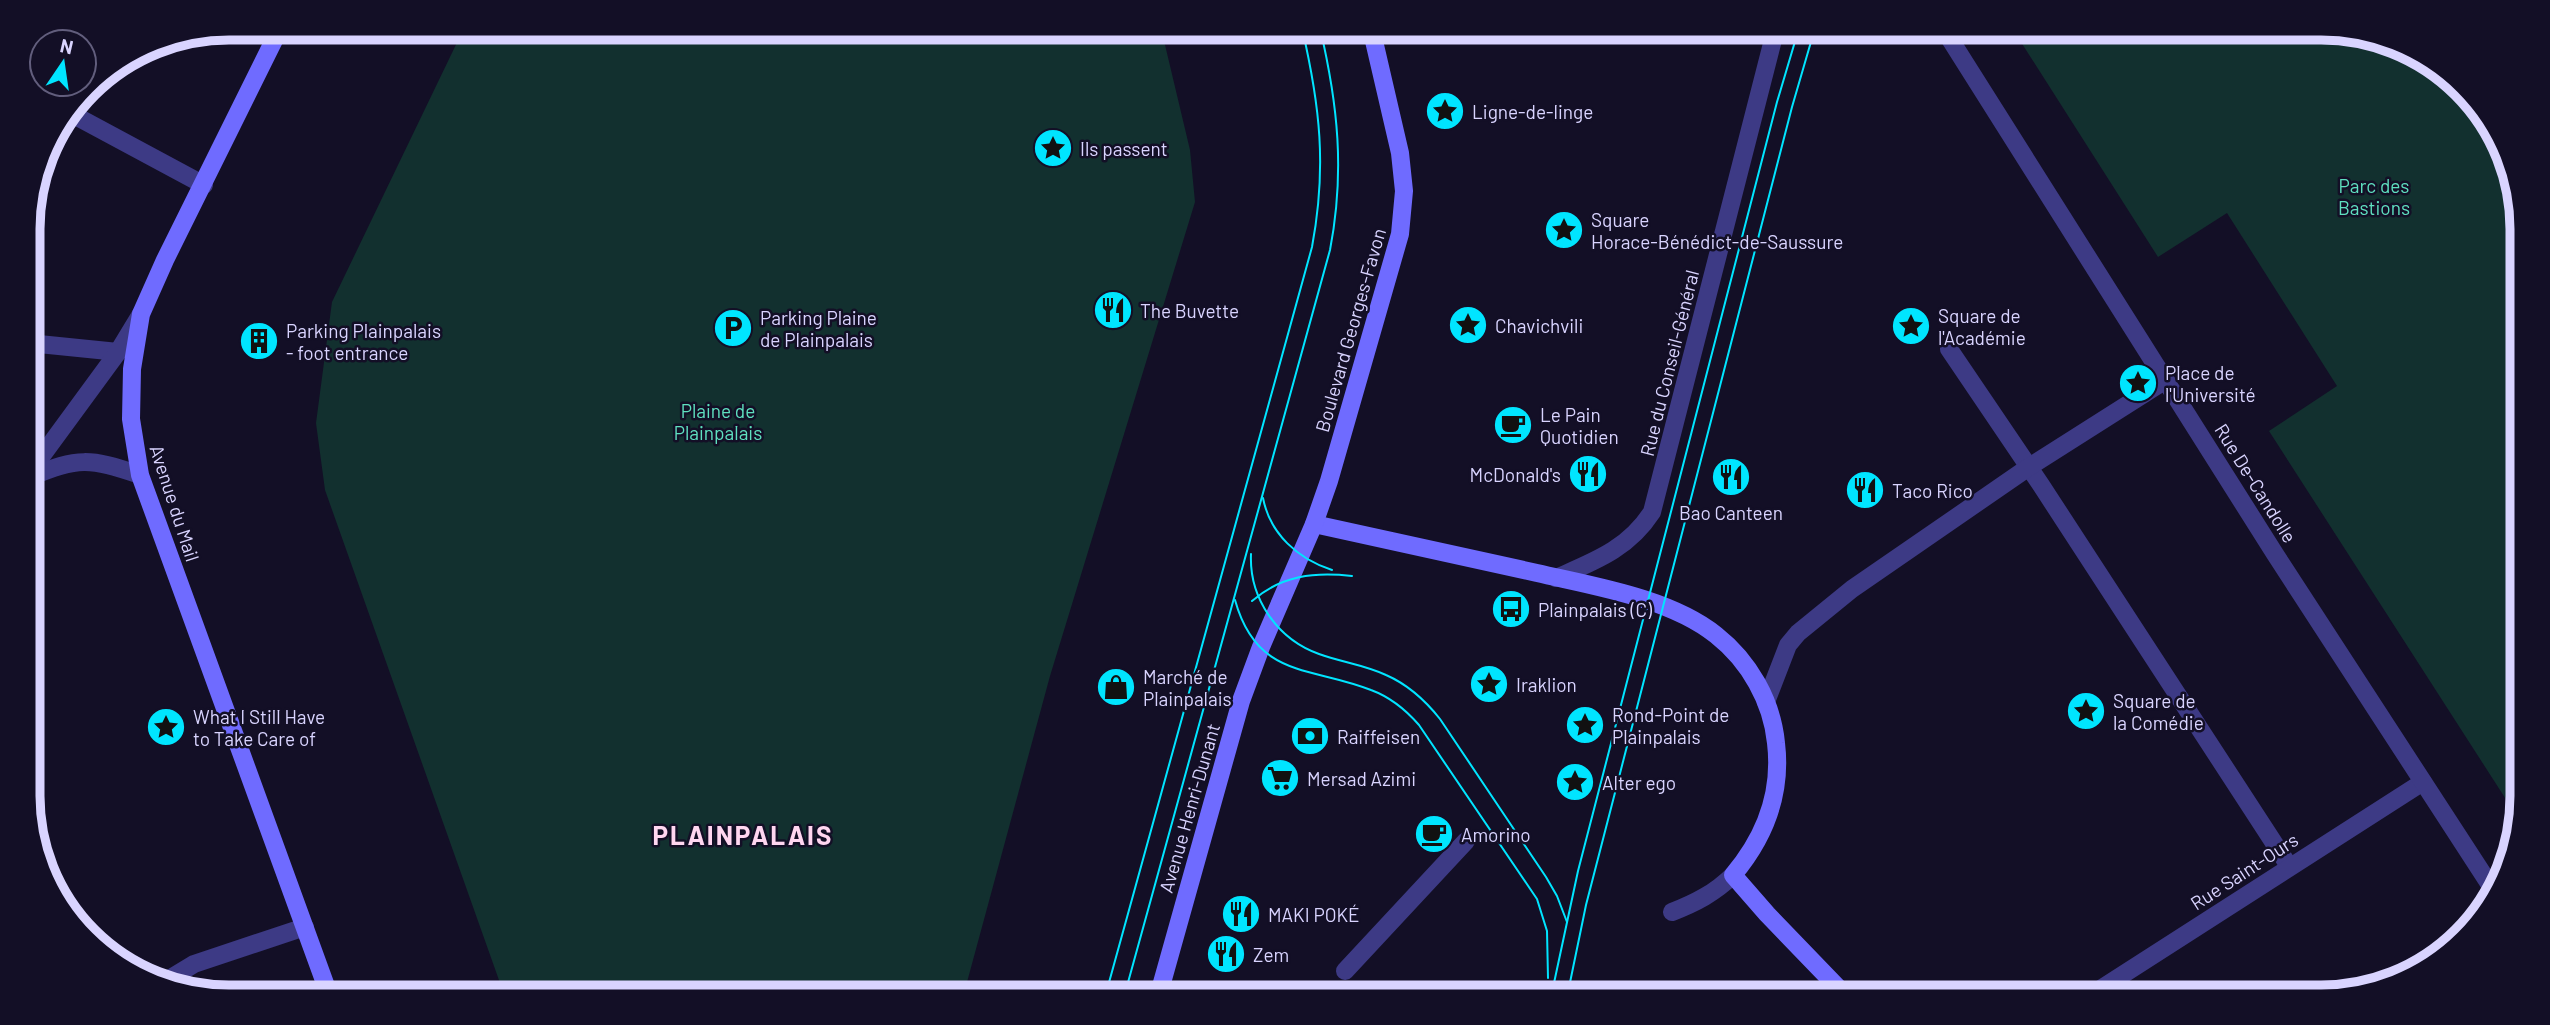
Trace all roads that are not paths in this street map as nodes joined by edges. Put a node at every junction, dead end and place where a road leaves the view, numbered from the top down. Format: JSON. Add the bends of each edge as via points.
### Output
{"nodes":[{"id":1,"x":274,"y":40,"type":"edge"},
{"id":2,"x":1374,"y":40,"type":"edge"},
{"id":3,"x":1773,"y":40,"type":"edge"},
{"id":4,"x":1951,"y":40,"type":"edge"},
{"id":5,"x":77,"y":117,"type":"edge"},
{"id":6,"x":204,"y":185,"type":"junction"},
{"id":7,"x":141,"y":314,"type":"junction"},
{"id":8,"x":41,"y":344,"type":"edge"},
{"id":9,"x":1949,"y":349,"type":"dead end"},
{"id":10,"x":118,"y":352,"type":"junction"},
{"id":11,"x":2166,"y":380,"type":"junction"},
{"id":12,"x":41,"y":459,"type":"edge"},
{"id":13,"x":2029,"y":467,"type":"junction"},
{"id":14,"x":41,"y":471,"type":"edge"},
{"id":15,"x":140,"y":475,"type":"junction"},
{"id":16,"x":1314,"y":524,"type":"junction"},
{"id":17,"x":1556,"y":578,"type":"junction"},
{"id":18,"x":1266,"y":633,"type":"joint"},
{"id":19,"x":1766,"y":702,"type":"junction"},
{"id":20,"x":2423,"y":782,"type":"junction"},
{"id":21,"x":1466,"y":841,"type":"dead end"},
{"id":22,"x":2289,"y":866,"type":"junction"},
{"id":23,"x":1733,"y":875,"type":"junction"},
{"id":24,"x":2488,"y":882,"type":"edge"},
{"id":25,"x":1672,"y":912,"type":"dead end"},
{"id":26,"x":304,"y":927,"type":"junction"},
{"id":27,"x":1345,"y":971,"type":"dead end"},
{"id":28,"x":174,"y":976,"type":"edge"},
{"id":29,"x":1835,"y":984,"type":"edge"},
{"id":30,"x":2108,"y":984,"type":"edge"},
{"id":31,"x":326,"y":985,"type":"edge"},
{"id":32,"x":1161,"y":985,"type":"edge"}],
"edges":[{"from":1,"to":6,"type":"main road","name":"Avenue du Mail"},
{"from":2,"to":16,"type":"main road","name":"Boulevard Georges-Favon","via":[[1401,153],[1403,219],[1350,415]]},
{"from":3,"to":17,"type":"street","name":"Rue du Conseil-Général","via":[[1652,512],[1634,535],[1608,555]]},
{"from":4,"to":11,"type":"street","name":"Rue De-Candolle"},
{"from":5,"to":6,"type":"street"},
{"from":6,"to":7,"type":"main road","name":"Avenue du Mail"},
{"from":7,"to":10,"type":"street"},
{"from":7,"to":15,"type":"main road","name":"Avenue du Mail","via":[[132,369],[131,419]]},
{"from":8,"to":10,"type":"street"},
{"from":9,"to":13,"type":"street"},
{"from":10,"to":12,"type":"street"},
{"from":11,"to":13,"type":"street"},
{"from":11,"to":20,"type":"street","name":"Rue De-Candolle"},
{"from":13,"to":19,"type":"street","via":[[1852,589],[1797,633]]},
{"from":13,"to":22,"type":"street"},
{"from":14,"to":15,"type":"street","via":[[91,461]]},
{"from":15,"to":26,"type":"main road","name":"Avenue du Mail"},
{"from":16,"to":17,"type":"main road"},
{"from":16,"to":18,"type":"main road","name":"Boulevard Georges-Favon"},
{"from":17,"to":19,"type":"main road","via":[[1626,595],[1699,623],[1745,665]]},
{"from":18,"to":32,"type":"main road","name":"Avenue Henri-Dunant","via":[[1241,701]]},
{"from":19,"to":23,"type":"main road","via":[[1778,754],[1775,791],[1758,842]]},
{"from":20,"to":22,"type":"street","name":"Rue Saint-Ours"},
{"from":20,"to":24,"type":"street","name":"Rue De-Candolle"},
{"from":21,"to":27,"type":"street"},
{"from":22,"to":30,"type":"street","name":"Rue Saint-Ours"},
{"from":23,"to":25,"type":"street","via":[[1700,901]]},
{"from":23,"to":29,"type":"main road"},
{"from":26,"to":28,"type":"street","via":[[194,964]]},
{"from":26,"to":31,"type":"main road","name":"Avenue du Mail"}]}
